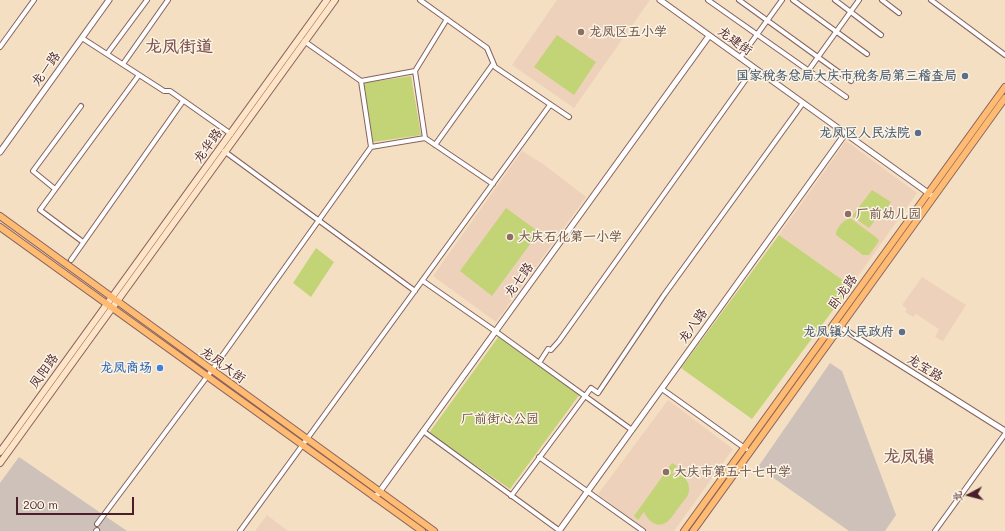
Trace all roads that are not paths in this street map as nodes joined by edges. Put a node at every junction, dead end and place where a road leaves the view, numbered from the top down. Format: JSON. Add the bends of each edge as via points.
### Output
{"nodes":[{"id":1,"x":34,"y":0,"type":"edge"},
{"id":2,"x":109,"y":0,"type":"edge"},
{"id":3,"x":147,"y":0,"type":"edge"},
{"id":4,"x":168,"y":0,"type":"edge"},
{"id":5,"x":327,"y":0,"type":"edge"},
{"id":6,"x":335,"y":0,"type":"edge"},
{"id":7,"x":420,"y":0,"type":"edge"},
{"id":8,"x":660,"y":0,"type":"edge"},
{"id":9,"x":710,"y":0,"type":"edge"},
{"id":10,"x":739,"y":0,"type":"edge"},
{"id":11,"x":782,"y":0,"type":"edge"},
{"id":12,"x":793,"y":0,"type":"edge"},
{"id":13,"x":835,"y":0,"type":"edge"},
{"id":14,"x":859,"y":0,"type":"edge"},
{"id":15,"x":882,"y":0,"type":"edge"},
{"id":16,"x":930,"y":0,"type":"edge"},
{"id":17,"x":850,"y":12,"type":"junction"},
{"id":18,"x":899,"y":13,"type":"dead end"},
{"id":19,"x":447,"y":19,"type":"junction"},
{"id":20,"x":766,"y":21,"type":"junction"},
{"id":21,"x":837,"y":31,"type":"junction"},
{"id":22,"x":756,"y":35,"type":"junction"},
{"id":23,"x":881,"y":35,"type":"dead end"},
{"id":24,"x":709,"y":36,"type":"junction"},
{"id":25,"x":82,"y":38,"type":"junction"},
{"id":26,"x":302,"y":40,"type":"junction"},
{"id":27,"x":0,"y":47,"type":"edge"},
{"id":28,"x":107,"y":54,"type":"junction"},
{"id":29,"x":867,"y":54,"type":"dead end"},
{"id":30,"x":1005,"y":55,"type":"edge"},
{"id":31,"x":740,"y":58,"type":"junction"},
{"id":32,"x":818,"y":58,"type":"junction"},
{"id":33,"x":123,"y":64,"type":"junction"},
{"id":34,"x":493,"y":64,"type":"junction"},
{"id":35,"x":754,"y":68,"type":"junction"},
{"id":36,"x":415,"y":71,"type":"junction"},
{"id":37,"x":808,"y":71,"type":"junction"},
{"id":38,"x":140,"y":75,"type":"junction"},
{"id":39,"x":361,"y":81,"type":"junction"},
{"id":40,"x":851,"y":81,"type":"dead end"},
{"id":41,"x":1005,"y":87,"type":"edge"},
{"id":42,"x":846,"y":98,"type":"dead end"},
{"id":43,"x":1005,"y":98,"type":"edge"},
{"id":44,"x":183,"y":101,"type":"junction"},
{"id":45,"x":803,"y":103,"type":"junction"},
{"id":46,"x":550,"y":105,"type":"junction"},
{"id":47,"x":81,"y":106,"type":"dead end"},
{"id":48,"x":569,"y":117,"type":"dead end"},
{"id":49,"x":231,"y":134,"type":"junction"},
{"id":50,"x":845,"y":134,"type":"junction"},
{"id":51,"x":425,"y":138,"type":"junction"},
{"id":52,"x":435,"y":145,"type":"junction"},
{"id":53,"x":371,"y":147,"type":"junction"},
{"id":54,"x":222,"y":150,"type":"junction"},
{"id":55,"x":0,"y":152,"type":"edge"},
{"id":56,"x":493,"y":184,"type":"junction"},
{"id":57,"x":56,"y":189,"type":"junction"},
{"id":58,"x":928,"y":193,"type":"junction"},
{"id":59,"x":933,"y":197,"type":"junction"},
{"id":60,"x":0,"y":216,"type":"edge"},
{"id":61,"x":318,"y":220,"type":"junction"},
{"id":62,"x":0,"y":227,"type":"edge"},
{"id":63,"x":83,"y":242,"type":"junction"},
{"id":64,"x":71,"y":260,"type":"dead end"},
{"id":65,"x":423,"y":281,"type":"junction"},
{"id":66,"x":416,"y":291,"type":"junction"},
{"id":67,"x":114,"y":299,"type":"junction"},
{"id":68,"x":109,"y":306,"type":"junction"},
{"id":69,"x":834,"y":323,"type":"junction"},
{"id":70,"x":840,"y":327,"type":"junction"},
{"id":71,"x":495,"y":331,"type":"junction"},
{"id":72,"x":539,"y":363,"type":"junction"},
{"id":73,"x":212,"y":370,"type":"junction"},
{"id":74,"x":207,"y":376,"type":"junction"},
{"id":75,"x":662,"y":389,"type":"junction"},
{"id":76,"x":585,"y":396,"type":"junction"},
{"id":77,"x":632,"y":430,"type":"junction"},
{"id":78,"x":423,"y":431,"type":"junction"},
{"id":79,"x":1005,"y":431,"type":"edge"},
{"id":80,"x":1005,"y":434,"type":"edge"},
{"id":81,"x":307,"y":440,"type":"junction"},
{"id":82,"x":303,"y":446,"type":"junction"},
{"id":83,"x":747,"y":450,"type":"junction"},
{"id":84,"x":0,"y":452,"type":"edge"},
{"id":85,"x":539,"y":457,"type":"junction"},
{"id":86,"x":0,"y":463,"type":"edge"},
{"id":87,"x":379,"y":492,"type":"junction"},
{"id":88,"x":588,"y":492,"type":"junction"},
{"id":89,"x":511,"y":496,"type":"junction"},
{"id":90,"x":375,"y":498,"type":"junction"},
{"id":91,"x":97,"y":524,"type":"dead end"},
{"id":92,"x":240,"y":531,"type":"edge"},
{"id":93,"x":422,"y":531,"type":"edge"},
{"id":94,"x":434,"y":531,"type":"edge"},
{"id":95,"x":559,"y":531,"type":"edge"},
{"id":96,"x":643,"y":531,"type":"edge"},
{"id":97,"x":684,"y":531,"type":"edge"},
{"id":98,"x":693,"y":531,"type":"edge"},
{"id":99,"x":935,"y":531,"type":"edge"}],
"edges":[{"from":1,"to":27,"type":"street"},
{"from":2,"to":25,"type":"street","name":"龙一路"},
{"from":3,"to":28,"type":"street"},
{"from":4,"to":33,"type":"street"},
{"from":5,"to":26,"type":"main road","name":"龙华路"},
{"from":6,"to":26,"type":"main road"},
{"from":7,"to":19,"type":"street"},
{"from":8,"to":24,"type":"street","name":"龙建街"},
{"from":9,"to":22,"type":"street"},
{"from":10,"to":20,"type":"street"},
{"from":11,"to":20,"type":"street"},
{"from":12,"to":21,"type":"street"},
{"from":13,"to":17,"type":"street"},
{"from":14,"to":17,"type":"street"},
{"from":15,"to":18,"type":"street"},
{"from":16,"to":30,"type":"street"},
{"from":17,"to":21,"type":"street"},
{"from":17,"to":23,"type":"street"},
{"from":19,"to":34,"type":"street","via":[[487,48]]},
{"from":19,"to":36,"type":"street"},
{"from":20,"to":22,"type":"street"},
{"from":20,"to":32,"type":"street"},
{"from":21,"to":29,"type":"street"},
{"from":21,"to":32,"type":"street"},
{"from":22,"to":31,"type":"street"},
{"from":22,"to":37,"type":"street"},
{"from":24,"to":31,"type":"street","name":"龙建街"},
{"from":24,"to":71,"type":"street","name":"龙七路"},
{"from":25,"to":28,"type":"street"},
{"from":25,"to":55,"type":"street","name":"龙一路"},
{"from":26,"to":39,"type":"street"},
{"from":26,"to":49,"type":"main road","name":"龙华路"},
{"from":26,"to":54,"type":"main road"},
{"from":28,"to":33,"type":"street"},
{"from":31,"to":35,"type":"street","name":"龙建街"},
{"from":32,"to":37,"type":"street"},
{"from":32,"to":40,"type":"street"},
{"from":33,"to":38,"type":"street"},
{"from":34,"to":46,"type":"street"},
{"from":34,"to":52,"type":"street"},
{"from":35,"to":45,"type":"street","name":"龙建街"},
{"from":35,"to":72,"type":"street","via":[[559,341],[552,350],[548,349]]},
{"from":36,"to":39,"type":"street"},
{"from":36,"to":51,"type":"street"},
{"from":37,"to":42,"type":"street"},
{"from":38,"to":44,"type":"street"},
{"from":38,"to":57,"type":"street"},
{"from":39,"to":53,"type":"street"},
{"from":41,"to":58,"type":"main road","name":"卧龙路"},
{"from":43,"to":59,"type":"main road","name":"卧龙路"},
{"from":44,"to":49,"type":"street"},
{"from":44,"to":63,"type":"street"},
{"from":45,"to":50,"type":"street","name":"龙建街"},
{"from":45,"to":76,"type":"street","via":[[664,295],[598,393],[591,388]]},
{"from":46,"to":48,"type":"street"},
{"from":46,"to":56,"type":"street"},
{"from":47,"to":57,"type":"street","via":[[33,171]]},
{"from":49,"to":54,"type":"main road","name":"龙华路"},
{"from":50,"to":58,"type":"street","name":"龙建街"},
{"from":50,"to":75,"type":"street","name":"龙八路"},
{"from":51,"to":52,"type":"street"},
{"from":51,"to":53,"type":"street"},
{"from":52,"to":56,"type":"street"},
{"from":53,"to":61,"type":"street"},
{"from":54,"to":61,"type":"street"},
{"from":54,"to":67,"type":"main road"},
{"from":56,"to":65,"type":"street"},
{"from":57,"to":63,"type":"street","via":[[40,210]]},
{"from":58,"to":59,"type":"street","name":"龙建街"},
{"from":58,"to":69,"type":"main road","name":"卧龙路"},
{"from":59,"to":70,"type":"main road","name":"卧龙路"},
{"from":60,"to":67,"type":"main road","name":"龙凤大街"},
{"from":61,"to":66,"type":"street"},
{"from":61,"to":73,"type":"street"},
{"from":62,"to":68,"type":"main road","name":"龙凤大街"},
{"from":63,"to":64,"type":"street"},
{"from":65,"to":66,"type":"street"},
{"from":65,"to":71,"type":"street"},
{"from":66,"to":81,"type":"street"},
{"from":67,"to":68,"type":"main road"},
{"from":67,"to":73,"type":"main road","name":"龙凤大街"},
{"from":68,"to":74,"type":"main road","name":"龙凤大街"},
{"from":68,"to":84,"type":"main road","name":"凤阳路"},
{"from":68,"to":86,"type":"main road"},
{"from":69,"to":70,"type":"street","name":"龙宝路"},
{"from":69,"to":83,"type":"main road","name":"卧龙路"},
{"from":70,"to":79,"type":"street","name":"龙宝路"},
{"from":70,"to":83,"type":"main road","name":"卧龙路"},
{"from":71,"to":72,"type":"street"},
{"from":71,"to":78,"type":"street","name":"龙七路"},
{"from":72,"to":76,"type":"street"},
{"from":73,"to":74,"type":"street"},
{"from":73,"to":81,"type":"main road","name":"龙凤大街"},
{"from":74,"to":82,"type":"main road","name":"龙凤大街"},
{"from":74,"to":91,"type":"street"},
{"from":75,"to":77,"type":"street","name":"龙八路"},
{"from":75,"to":83,"type":"street"},
{"from":76,"to":77,"type":"street"},
{"from":76,"to":85,"type":"street"},
{"from":77,"to":88,"type":"street","name":"龙八路"},
{"from":78,"to":87,"type":"street","name":"龙七路"},
{"from":78,"to":89,"type":"street"},
{"from":80,"to":99,"type":"street"},
{"from":81,"to":82,"type":"street"},
{"from":81,"to":87,"type":"main road","name":"龙凤大街"},
{"from":82,"to":90,"type":"main road","name":"龙凤大街"},
{"from":82,"to":92,"type":"street"},
{"from":83,"to":97,"type":"main road","name":"卧龙路"},
{"from":83,"to":98,"type":"main road","name":"卧龙路"},
{"from":85,"to":88,"type":"street"},
{"from":85,"to":89,"type":"street"},
{"from":87,"to":90,"type":"street","name":"龙七路"},
{"from":87,"to":94,"type":"main road","name":"龙凤大街"},
{"from":88,"to":95,"type":"street","name":"龙八路"},
{"from":88,"to":96,"type":"street"},
{"from":89,"to":95,"type":"street"},
{"from":90,"to":93,"type":"main road","name":"龙凤大街"}]}
